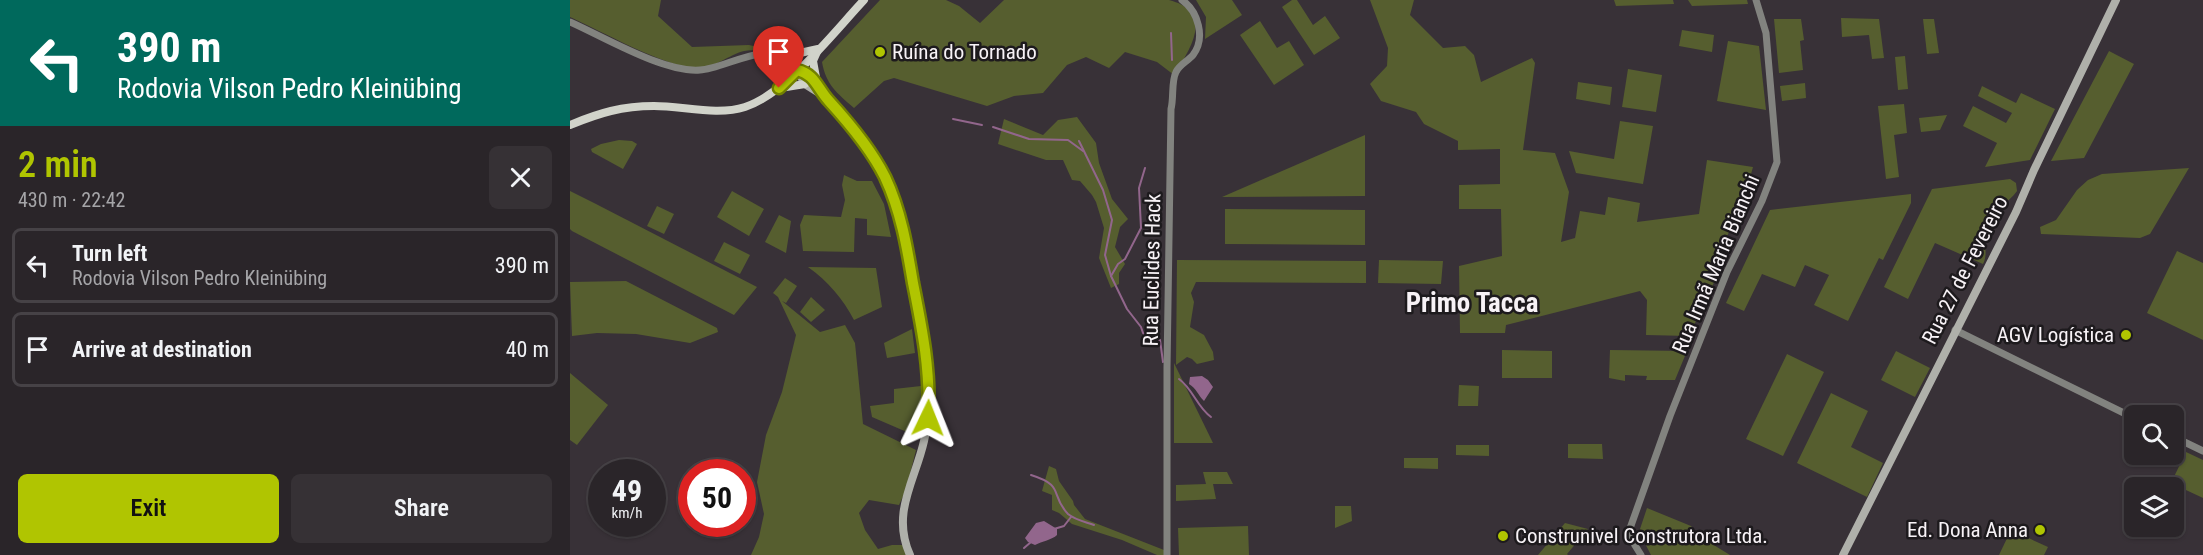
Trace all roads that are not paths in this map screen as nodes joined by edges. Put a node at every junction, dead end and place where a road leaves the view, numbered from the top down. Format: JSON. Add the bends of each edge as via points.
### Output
{"nodes":[{"id":1,"x":864,"y":0,"type":"edge"},
{"id":2,"x":1182,"y":0,"type":"edge"},
{"id":3,"x":1756,"y":0,"type":"edge"},
{"id":4,"x":2116,"y":0,"type":"edge"},
{"id":5,"x":570,"y":22,"type":"edge"},
{"id":6,"x":819,"y":49,"type":"junction"},
{"id":7,"x":765,"y":54,"type":"junction"},
{"id":8,"x":786,"y":56,"type":"junction"},
{"id":9,"x":775,"y":65,"type":"junction"},
{"id":10,"x":797,"y":70,"type":"junction"},
{"id":11,"x":817,"y":83,"type":"junction"},
{"id":12,"x":805,"y":84,"type":"junction"},
{"id":13,"x":779,"y":88,"type":"junction"},
{"id":14,"x":825,"y":97,"type":"junction"},
{"id":15,"x":570,"y":125,"type":"edge"},
{"id":16,"x":1955,"y":330,"type":"junction"},
{"id":17,"x":2124,"y":413,"type":"edge"},
{"id":18,"x":2184,"y":442,"type":"edge"},
{"id":19,"x":2203,"y":451,"type":"edge"},
{"id":20,"x":910,"y":555,"type":"edge"},
{"id":21,"x":1167,"y":555,"type":"edge"},
{"id":22,"x":1641,"y":555,"type":"edge"},
{"id":23,"x":1843,"y":555,"type":"edge"}],
"edges":[{"from":1,"to":6,"type":"main road"},
{"from":2,"to":21,"type":"street","name":"Rua Euclides Hack","via":[[1191,7],[1199,33],[1193,54],[1176,70],[1171,109]]},
{"from":3,"to":22,"type":"street","name":"Rua Irmã Maria Bianchi","via":[[1766,33],[1777,162],[1719,292],[1628,534]]},
{"from":4,"to":16,"type":"main road","name":"Rua 27 de Fevereiro","via":[[2016,212]]},
{"from":5,"to":7,"type":"street","via":[[685,70],[712,69],[742,56]]},
{"from":6,"to":8,"type":"main road"},
{"from":6,"to":10,"type":"main road"},
{"from":6,"to":11,"type":"main road","via":[[813,61]]},
{"from":7,"to":8,"type":"street"},
{"from":7,"to":9,"type":"street"},
{"from":8,"to":10,"type":"street"},
{"from":9,"to":10,"type":"street"},
{"from":9,"to":13,"type":"main road"},
{"from":10,"to":11,"type":"main road","via":[[811,75]]},
{"from":10,"to":12,"type":"main road"},
{"from":10,"to":13,"type":"main road"},
{"from":11,"to":14,"type":"main road"},
{"from":12,"to":13,"type":"main road"},
{"from":12,"to":14,"type":"main road"},
{"from":13,"to":15,"type":"main road","via":[[744,107],[629,107],[605,111]]},
{"from":14,"to":20,"type":"main road","via":[[855,131],[884,176],[901,220],[913,282],[929,397],[924,442],[903,510],[902,529]]},
{"from":16,"to":17,"type":"street"},
{"from":16,"to":23,"type":"main road","name":"Rua 27 de Fevereiro"},
{"from":18,"to":19,"type":"street"}]}
